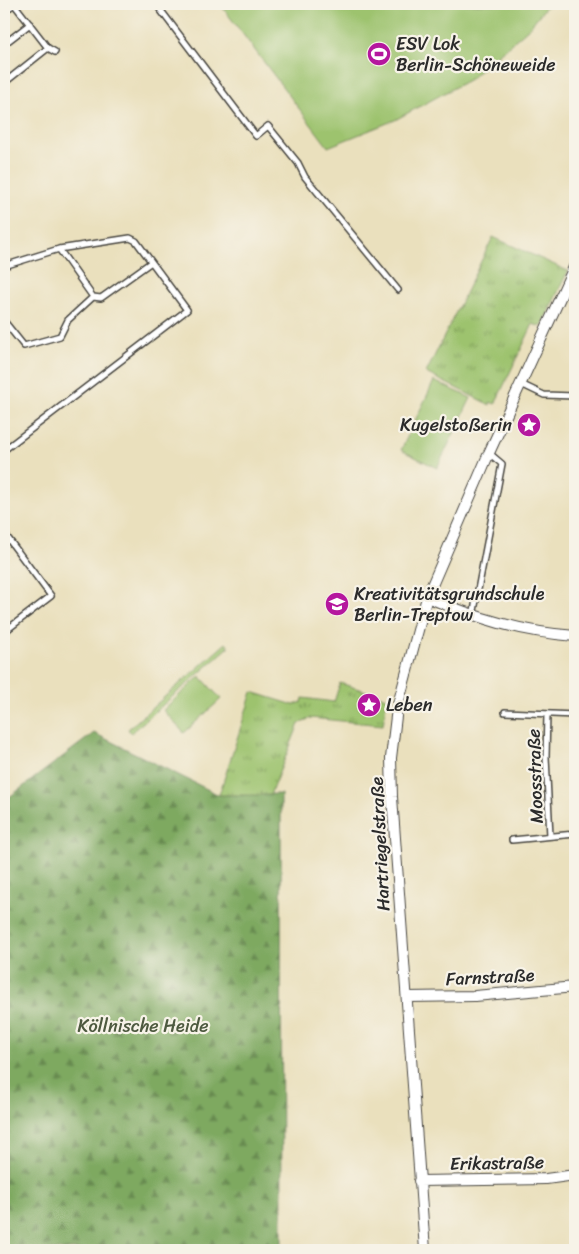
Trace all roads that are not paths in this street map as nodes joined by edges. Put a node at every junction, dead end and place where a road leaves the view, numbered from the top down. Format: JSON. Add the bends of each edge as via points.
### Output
{"nodes":[{"id":1,"x":14,"y":4,"type":"edge"},
{"id":2,"x":156,"y":4,"type":"edge"},
{"id":3,"x":4,"y":12,"type":"edge"},
{"id":4,"x":30,"y":24,"type":"junction"},
{"id":5,"x":4,"y":44,"type":"edge"},
{"id":6,"x":48,"y":48,"type":"junction"},
{"id":7,"x":55,"y":52,"type":"dead end"},
{"id":8,"x":4,"y":83,"type":"edge"},
{"id":9,"x":59,"y":249,"type":"junction"},
{"id":10,"x":150,"y":263,"type":"junction"},
{"id":11,"x":4,"y":266,"type":"edge"},
{"id":12,"x":574,"y":269,"type":"edge"},
{"id":13,"x":398,"y":290,"type":"dead end"},
{"id":14,"x":93,"y":297,"type":"junction"},
{"id":15,"x":4,"y":321,"type":"edge"},
{"id":16,"x":521,"y":384,"type":"junction"},
{"id":17,"x":575,"y":396,"type":"edge"},
{"id":18,"x":4,"y":450,"type":"edge"},
{"id":19,"x":489,"y":453,"type":"junction"},
{"id":20,"x":4,"y":533,"type":"edge"},
{"id":21,"x":427,"y":597,"type":"junction"},
{"id":22,"x":473,"y":616,"type":"junction"},
{"id":23,"x":4,"y":632,"type":"edge"},
{"id":24,"x":575,"y":636,"type":"edge"},
{"id":25,"x":505,"y":712,"type":"dead end"},
{"id":26,"x":547,"y":714,"type":"junction"},
{"id":27,"x":575,"y":715,"type":"edge"},
{"id":28,"x":575,"y":834,"type":"edge"},
{"id":29,"x":550,"y":836,"type":"junction"},
{"id":30,"x":512,"y":840,"type":"dead end"},
{"id":31,"x":575,"y":987,"type":"edge"},
{"id":32,"x":406,"y":997,"type":"junction"},
{"id":33,"x":575,"y":1175,"type":"edge"},
{"id":34,"x":419,"y":1181,"type":"junction"},
{"id":35,"x":425,"y":1250,"type":"edge"}],
"edges":[{"from":1,"to":3,"type":"lane"},
{"from":1,"to":4,"type":"lane"},
{"from":2,"to":13,"type":"lane","via":[[256,136],[268,126],[298,163],[305,177]]},
{"from":4,"to":5,"type":"lane"},
{"from":4,"to":6,"type":"lane"},
{"from":6,"to":7,"type":"lane"},
{"from":6,"to":8,"type":"lane"},
{"from":9,"to":10,"type":"lane","via":[[130,238],[136,241]]},
{"from":9,"to":11,"type":"lane"},
{"from":9,"to":14,"type":"lane"},
{"from":10,"to":14,"type":"lane","via":[[101,298]]},
{"from":10,"to":18,"type":"lane","via":[[188,310]]},
{"from":12,"to":16,"type":"street","name":"Hartriegelstraße"},
{"from":14,"to":15,"type":"lane","via":[[68,320],[60,336],[24,346]]},
{"from":16,"to":17,"type":"lane","via":[[544,395]]},
{"from":16,"to":19,"type":"street","name":"Hartriegelstraße"},
{"from":19,"to":21,"type":"street","name":"Hartriegelstraße"},
{"from":19,"to":22,"type":"lane","via":[[502,464]]},
{"from":20,"to":23,"type":"lane","via":[[51,596]]},
{"from":21,"to":22,"type":"street"},
{"from":21,"to":32,"type":"street","name":"Hartriegelstraße","via":[[401,688],[392,758]]},
{"from":22,"to":24,"type":"street","via":[[538,633]]},
{"from":25,"to":26,"type":"lane","name":"Moosstraße"},
{"from":26,"to":27,"type":"lane","name":"Moosstraße"},
{"from":26,"to":29,"type":"lane","name":"Moosstraße"},
{"from":28,"to":29,"type":"lane","name":"Moosstraße"},
{"from":29,"to":30,"type":"lane","name":"Moosstraße"},
{"from":31,"to":32,"type":"street","name":"Farnstraße","via":[[475,996]]},
{"from":32,"to":34,"type":"street","name":"Hartriegelstraße"},
{"from":33,"to":34,"type":"street","name":"Erikastraße","via":[[546,1179]]},
{"from":34,"to":35,"type":"street","name":"Hartriegelstraße"}]}
